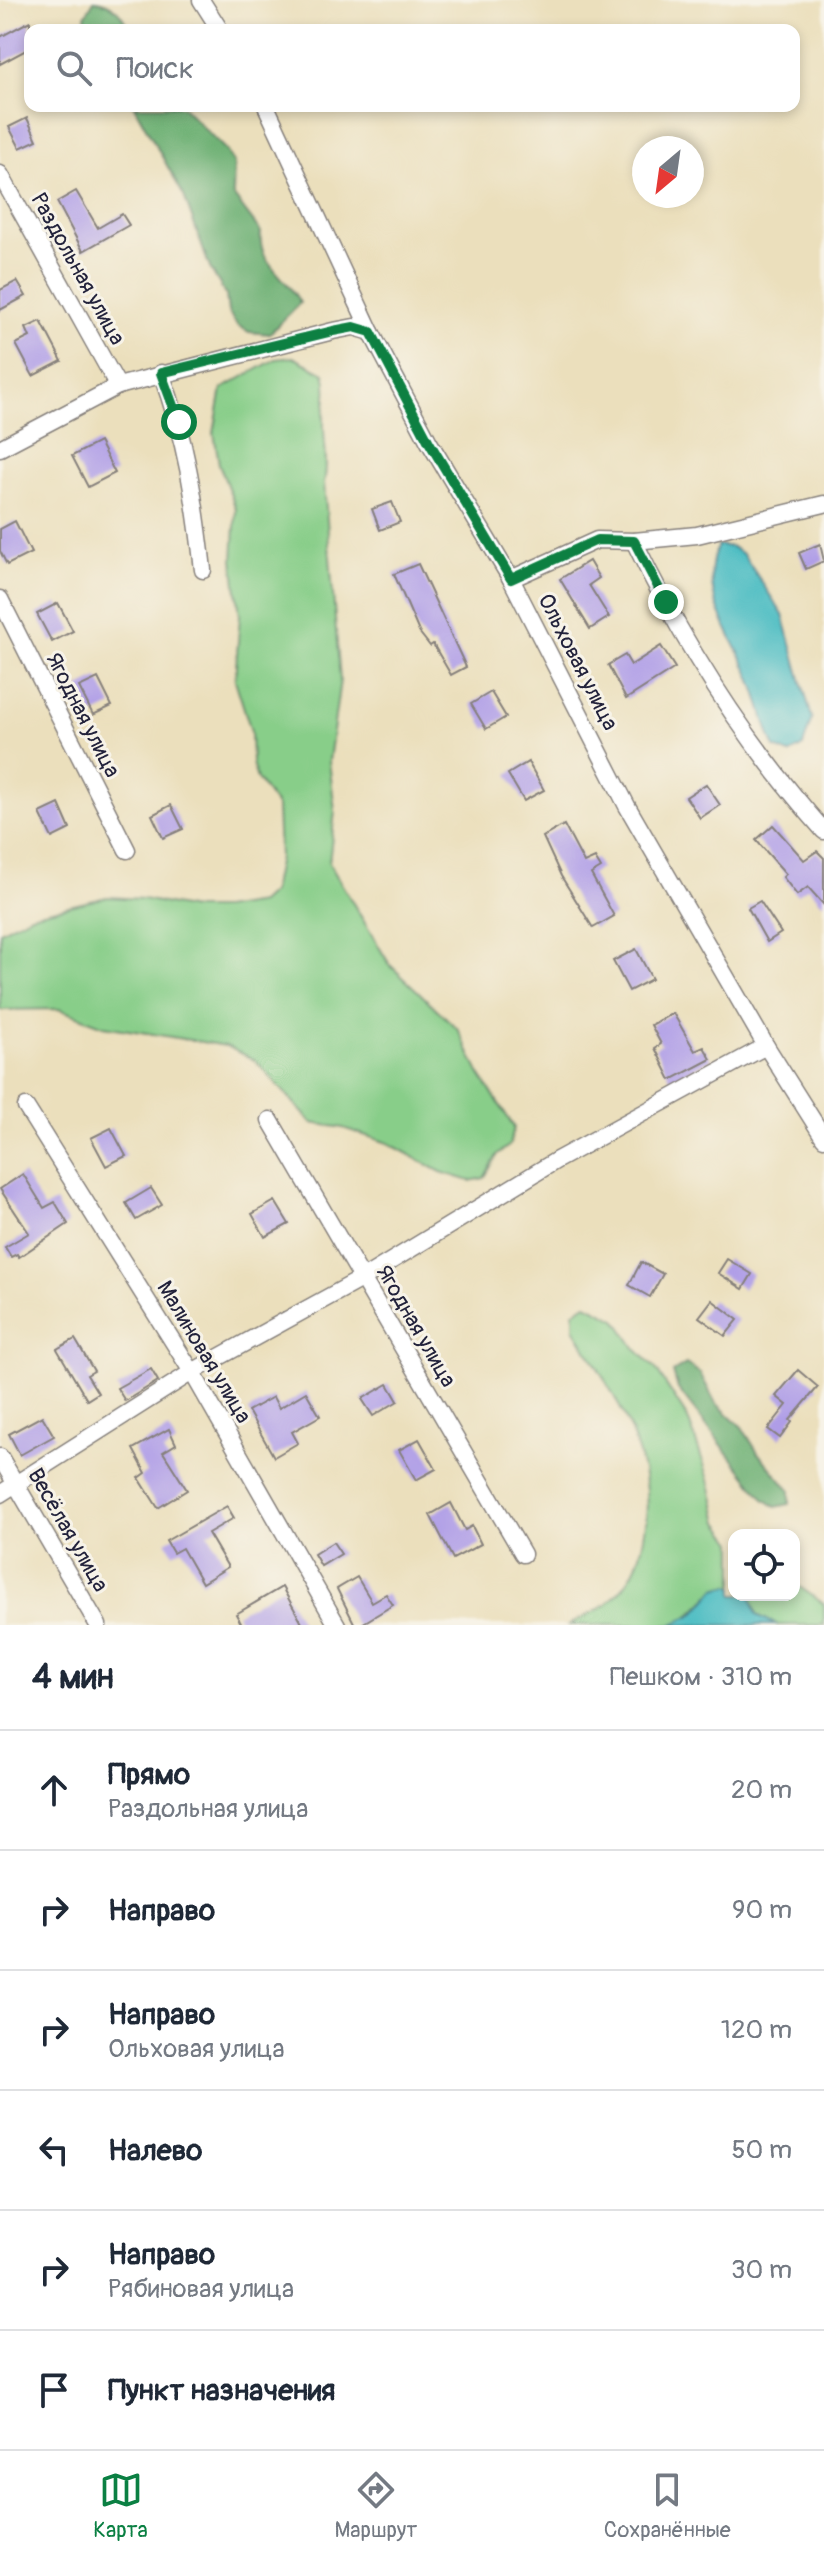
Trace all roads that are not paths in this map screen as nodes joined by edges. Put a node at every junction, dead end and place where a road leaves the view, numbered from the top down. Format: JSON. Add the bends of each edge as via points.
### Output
{"nodes":[{"id":1,"x":201,"y":0,"type":"edge"},
{"id":2,"x":216,"y":24,"type":"edge"},
{"id":3,"x":269,"y":112,"type":"edge"},
{"id":4,"x":0,"y":174,"type":"edge"},
{"id":5,"x":371,"y":332,"type":"junction"},
{"id":6,"x":161,"y":373,"type":"junction"},
{"id":7,"x":118,"y":386,"type":"junction"},
{"id":8,"x":0,"y":448,"type":"edge"},
{"id":9,"x":824,"y":504,"type":"edge"},
{"id":10,"x":634,"y":541,"type":"junction"},
{"id":11,"x":203,"y":570,"type":"dead end"},
{"id":12,"x":511,"y":579,"type":"junction"},
{"id":13,"x":0,"y":599,"type":"edge"},
{"id":14,"x":824,"y":831,"type":"edge"},
{"id":15,"x":127,"y":850,"type":"dead end"},
{"id":16,"x":766,"y":1046,"type":"junction"},
{"id":17,"x":26,"y":1107,"type":"dead end"},
{"id":18,"x":270,"y":1120,"type":"dead end"},
{"id":19,"x":824,"y":1138,"type":"edge"},
{"id":20,"x":363,"y":1278,"type":"junction"},
{"id":21,"x":192,"y":1372,"type":"junction"},
{"id":22,"x":0,"y":1457,"type":"edge"},
{"id":23,"x":17,"y":1485,"type":"junction"},
{"id":24,"x":0,"y":1494,"type":"edge"},
{"id":25,"x":523,"y":1554,"type":"dead end"},
{"id":26,"x":98,"y":1625,"type":"edge"},
{"id":27,"x":337,"y":1625,"type":"edge"}],
"edges":[{"from":1,"to":2,"type":"street"},
{"from":3,"to":5,"type":"street","name":"Ольховая улица"},
{"from":4,"to":7,"type":"street","name":"Раздольная улица"},
{"from":5,"to":6,"type":"street","via":[[354,327],[333,331]]},
{"from":5,"to":12,"type":"street","name":"Ольховая улица"},
{"from":6,"to":7,"type":"street"},
{"from":6,"to":11,"type":"street","via":[[191,470]]},
{"from":7,"to":8,"type":"street"},
{"from":9,"to":10,"type":"street","via":[[697,535]]},
{"from":10,"to":12,"type":"street","via":[[597,540]]},
{"from":10,"to":14,"type":"street","via":[[722,697],[775,776]]},
{"from":12,"to":16,"type":"street","name":"Ольховая улица","via":[[627,806]]},
{"from":13,"to":15,"type":"street","name":"Ягодная улица"},
{"from":16,"to":19,"type":"street","name":"Ольховая улица"},
{"from":16,"to":20,"type":"street","via":[[557,1160]]},
{"from":17,"to":21,"type":"street","name":"Малиновая улица"},
{"from":18,"to":20,"type":"street","name":"Ягодная улица"},
{"from":20,"to":21,"type":"street"},
{"from":20,"to":25,"type":"street","name":"Ягодная улица"},
{"from":21,"to":23,"type":"street"},
{"from":21,"to":27,"type":"street","name":"Малиновая улица"},
{"from":22,"to":23,"type":"street","name":"Весёлая улица"},
{"from":23,"to":24,"type":"street"},
{"from":23,"to":26,"type":"street","name":"Весёлая улица"}]}
